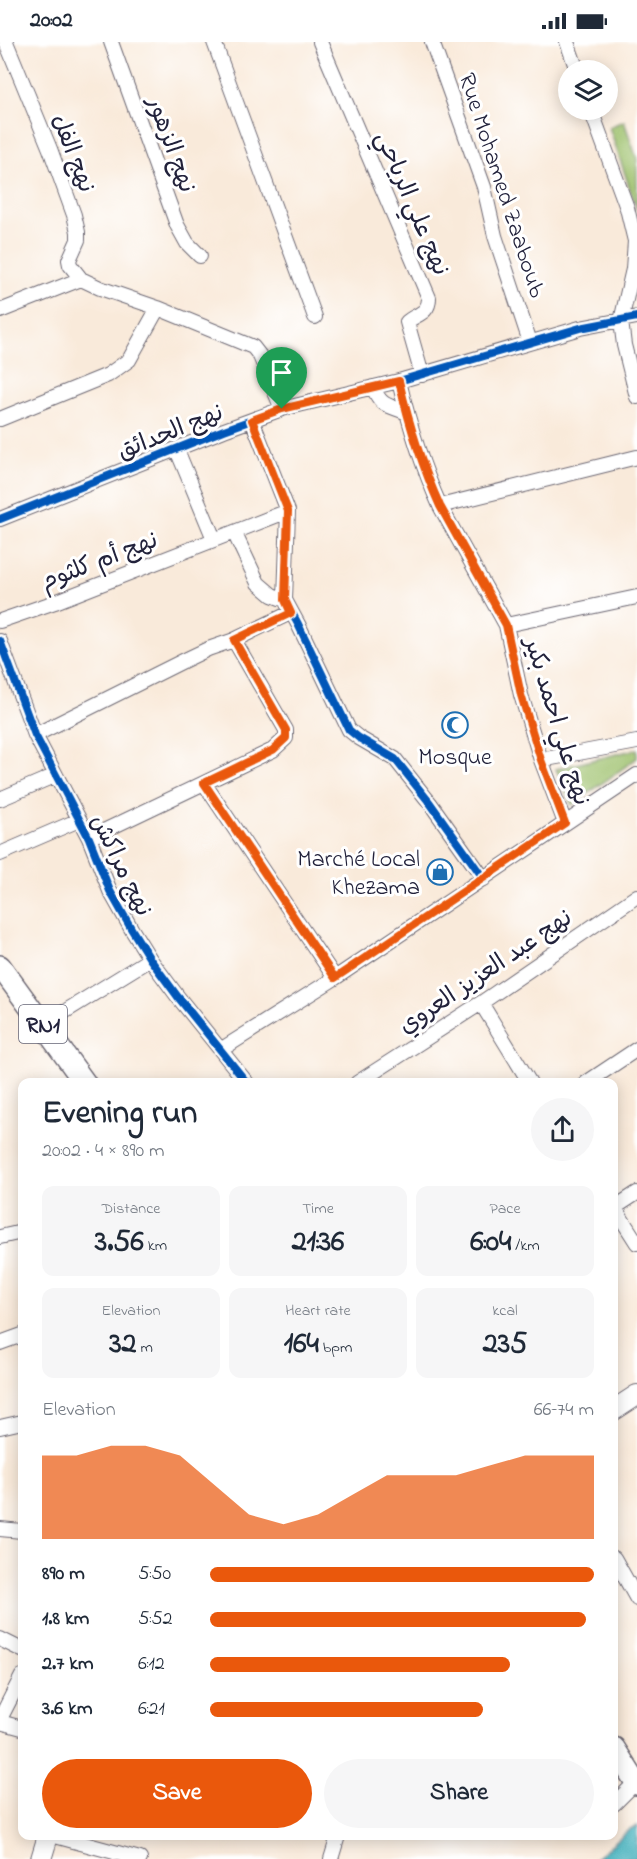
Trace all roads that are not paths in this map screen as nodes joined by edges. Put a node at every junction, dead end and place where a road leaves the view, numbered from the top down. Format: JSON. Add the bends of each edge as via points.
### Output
{"nodes":[{"id":1,"x":6,"y":42,"type":"edge"},
{"id":2,"x":111,"y":42,"type":"edge"},
{"id":3,"x":214,"y":42,"type":"edge"},
{"id":4,"x":320,"y":42,"type":"edge"},
{"id":5,"x":432,"y":42,"type":"edge"},
{"id":6,"x":567,"y":42,"type":"edge"},
{"id":7,"x":574,"y":60,"type":"edge"},
{"id":8,"x":595,"y":120,"type":"edge"},
{"id":9,"x":200,"y":256,"type":"dead end"},
{"id":10,"x":85,"y":281,"type":"junction"},
{"id":11,"x":158,"y":308,"type":"junction"},
{"id":12,"x":0,"y":311,"type":"edge"},
{"id":13,"x":315,"y":316,"type":"dead end"},
{"id":14,"x":637,"y":317,"type":"edge"},
{"id":15,"x":621,"y":321,"type":"junction"},
{"id":16,"x":530,"y":342,"type":"junction"},
{"id":17,"x":422,"y":375,"type":"junction"},
{"id":18,"x":399,"y":381,"type":"junction"},
{"id":19,"x":373,"y":387,"type":"junction"},
{"id":20,"x":637,"y":397,"type":"edge"},
{"id":21,"x":282,"y":409,"type":"junction"},
{"id":22,"x":407,"y":412,"type":"junction"},
{"id":23,"x":0,"y":419,"type":"edge"},
{"id":24,"x":252,"y":420,"type":"junction"},
{"id":25,"x":177,"y":450,"type":"junction"},
{"id":26,"x":637,"y":457,"type":"edge"},
{"id":27,"x":440,"y":506,"type":"junction"},
{"id":28,"x":288,"y":511,"type":"junction"},
{"id":29,"x":0,"y":519,"type":"edge"},
{"id":30,"x":234,"y":532,"type":"junction"},
{"id":31,"x":214,"y":539,"type":"junction"},
{"id":32,"x":637,"y":597,"type":"edge"},
{"id":33,"x":288,"y":606,"type":"junction"},
{"id":34,"x":0,"y":621,"type":"edge"},
{"id":35,"x":506,"y":625,"type":"junction"},
{"id":36,"x":234,"y":640,"type":"junction"},
{"id":37,"x":0,"y":641,"type":"edge"},
{"id":38,"x":35,"y":735,"type":"junction"},
{"id":39,"x":637,"y":741,"type":"edge"},
{"id":40,"x":541,"y":760,"type":"junction"},
{"id":41,"x":56,"y":775,"type":"junction"},
{"id":42,"x":637,"y":775,"type":"edge"},
{"id":43,"x":204,"y":783,"type":"junction"},
{"id":44,"x":0,"y":799,"type":"edge"},
{"id":45,"x":79,"y":820,"type":"junction"},
{"id":46,"x":565,"y":823,"type":"junction"},
{"id":47,"x":89,"y":838,"type":"junction"},
{"id":48,"x":0,"y":854,"type":"edge"},
{"id":49,"x":484,"y":879,"type":"junction"},
{"id":50,"x":637,"y":896,"type":"edge"},
{"id":51,"x":150,"y":959,"type":"junction"},
{"id":52,"x":0,"y":966,"type":"edge"},
{"id":53,"x":335,"y":978,"type":"junction"},
{"id":54,"x":481,"y":1003,"type":"junction"},
{"id":55,"x":43,"y":1025,"type":"junction"},
{"id":56,"x":222,"y":1049,"type":"junction"},
{"id":57,"x":637,"y":1049,"type":"edge"},
{"id":58,"x":81,"y":1078,"type":"edge"},
{"id":59,"x":243,"y":1078,"type":"edge"},
{"id":60,"x":365,"y":1078,"type":"edge"},
{"id":61,"x":527,"y":1078,"type":"edge"},
{"id":62,"x":594,"y":1078,"type":"edge"},
{"id":63,"x":637,"y":1193,"type":"edge"},
{"id":64,"x":618,"y":1205,"type":"edge"},
{"id":65,"x":619,"y":1228,"type":"edge"},
{"id":66,"x":18,"y":1233,"type":"edge"},
{"id":67,"x":0,"y":1237,"type":"edge"},
{"id":68,"x":637,"y":1243,"type":"edge"},
{"id":69,"x":18,"y":1336,"type":"edge"},
{"id":70,"x":0,"y":1343,"type":"edge"},
{"id":71,"x":637,"y":1395,"type":"edge"},
{"id":72,"x":618,"y":1407,"type":"edge"},
{"id":73,"x":18,"y":1423,"type":"edge"},
{"id":74,"x":0,"y":1427,"type":"edge"},
{"id":75,"x":0,"y":1529,"type":"edge"},
{"id":76,"x":18,"y":1531,"type":"edge"},
{"id":77,"x":618,"y":1564,"type":"edge"},
{"id":78,"x":635,"y":1591,"type":"edge"},
{"id":79,"x":0,"y":1639,"type":"edge"},
{"id":80,"x":18,"y":1648,"type":"edge"},
{"id":81,"x":18,"y":1684,"type":"edge"},
{"id":82,"x":0,"y":1721,"type":"edge"},
{"id":83,"x":18,"y":1727,"type":"edge"},
{"id":84,"x":618,"y":1754,"type":"edge"},
{"id":85,"x":636,"y":1783,"type":"edge"},
{"id":86,"x":618,"y":1800,"type":"edge"},
{"id":87,"x":47,"y":1840,"type":"edge"},
{"id":88,"x":70,"y":1840,"type":"edge"},
{"id":89,"x":337,"y":1840,"type":"edge"},
{"id":90,"x":41,"y":1859,"type":"edge"},
{"id":91,"x":140,"y":1859,"type":"edge"},
{"id":92,"x":331,"y":1859,"type":"edge"}],
"edges":[{"from":1,"to":10,"type":"street","name":"نهج الفل","via":[[74,215],[78,240],[69,260]]},
{"from":2,"to":9,"type":"street","name":"نهج الزهور","via":[[177,225]]},
{"from":3,"to":13,"type":"street"},
{"from":4,"to":17,"type":"street","name":"نهج علي الرياحي","via":[[429,297],[425,312],[407,322]]},
{"from":5,"to":16,"type":"street","name":"Rue Mohamed Zaaboub","via":[[484,188],[495,236]]},
{"from":6,"to":7,"type":"street"},
{"from":8,"to":15,"type":"street","via":[[627,207],[635,241]]},
{"from":10,"to":11,"type":"street"},
{"from":10,"to":12,"type":"street"},
{"from":11,"to":21,"type":"street","via":[[253,346]]},
{"from":11,"to":23,"type":"street","via":[[129,360],[119,368]]},
{"from":14,"to":15,"type":"street","name":"نهج الحدائق"},
{"from":15,"to":16,"type":"street","name":"نهج الحدائق"},
{"from":15,"to":20,"type":"street"},
{"from":16,"to":17,"type":"street","name":"نهج الحدائق"},
{"from":17,"to":18,"type":"street","name":"نهج الحدائق"},
{"from":18,"to":19,"type":"street","name":"نهج الحدائق"},
{"from":18,"to":22,"type":"street","name":"نهج علي احمد بكير"},
{"from":19,"to":21,"type":"street","name":"نهج الحدائق"},
{"from":19,"to":22,"type":"street","via":[[378,400]]},
{"from":21,"to":24,"type":"street","name":"نهج الحدائق"},
{"from":22,"to":27,"type":"street","name":"نهج علي احمد بكير"},
{"from":24,"to":25,"type":"street","name":"نهج الحدائق"},
{"from":24,"to":28,"type":"street"},
{"from":25,"to":29,"type":"street","name":"نهج الحدائق"},
{"from":25,"to":31,"type":"street"},
{"from":26,"to":27,"type":"street"},
{"from":27,"to":35,"type":"street","name":"نهج علي احمد بكير"},
{"from":28,"to":30,"type":"street","name":"نهج أم كلثوم"},
{"from":28,"to":33,"type":"street"},
{"from":30,"to":31,"type":"street","name":"نهج أم كلثوم"},
{"from":30,"to":33,"type":"street","via":[[258,583]]},
{"from":31,"to":34,"type":"street","name":"نهج أم كلثوم"},
{"from":32,"to":35,"type":"street"},
{"from":33,"to":36,"type":"street"},
{"from":33,"to":49,"type":"street","via":[[349,730],[395,759]]},
{"from":35,"to":40,"type":"street","name":"نهج علي احمد بكير","via":[[521,695]]},
{"from":36,"to":38,"type":"street","via":[[208,649]]},
{"from":36,"to":43,"type":"street","via":[[286,730],[286,738],[273,750]]},
{"from":37,"to":38,"type":"street","name":"نهج مراكش"},
{"from":38,"to":41,"type":"street","name":"نهج مراكش"},
{"from":39,"to":40,"type":"street"},
{"from":40,"to":46,"type":"street","name":"نهج علي احمد بكير"},
{"from":41,"to":44,"type":"street"},
{"from":41,"to":45,"type":"street","name":"نهج مراكش"},
{"from":42,"to":46,"type":"street"},
{"from":43,"to":47,"type":"street"},
{"from":43,"to":53,"type":"street"},
{"from":45,"to":47,"type":"street","name":"نهج مراكش"},
{"from":45,"to":48,"type":"street"},
{"from":46,"to":49,"type":"street"},
{"from":47,"to":51,"type":"street","name":"نهج مراكش","via":[[110,891]]},
{"from":49,"to":53,"type":"street"},
{"from":50,"to":54,"type":"street","name":"نهج عبد العزيز العروي"},
{"from":51,"to":55,"type":"street"},
{"from":51,"to":56,"type":"street","name":"نهج مراكش"},
{"from":52,"to":55,"type":"main road","number":"RN1"},
{"from":53,"to":56,"type":"street"},
{"from":54,"to":60,"type":"street","name":"نهج عبد العزيز العروي"},
{"from":54,"to":61,"type":"street"},
{"from":55,"to":58,"type":"main road","number":"RN1"},
{"from":56,"to":59,"type":"street","name":"نهج مراكش"},
{"from":57,"to":62,"type":"street"},
{"from":63,"to":64,"type":"street"},
{"from":65,"to":68,"type":"street"},
{"from":66,"to":67,"type":"street"},
{"from":69,"to":70,"type":"street"},
{"from":71,"to":72,"type":"main road"},
{"from":73,"to":74,"type":"street"},
{"from":75,"to":76,"type":"street"},
{"from":77,"to":78,"type":"street"},
{"from":79,"to":80,"type":"street"},
{"from":81,"to":82,"type":"street"},
{"from":82,"to":83,"type":"street"},
{"from":84,"to":85,"type":"main road"},
{"from":85,"to":86,"type":"street"},
{"from":87,"to":90,"type":"main road"},
{"from":88,"to":91,"type":"street"},
{"from":89,"to":92,"type":"street"}]}
